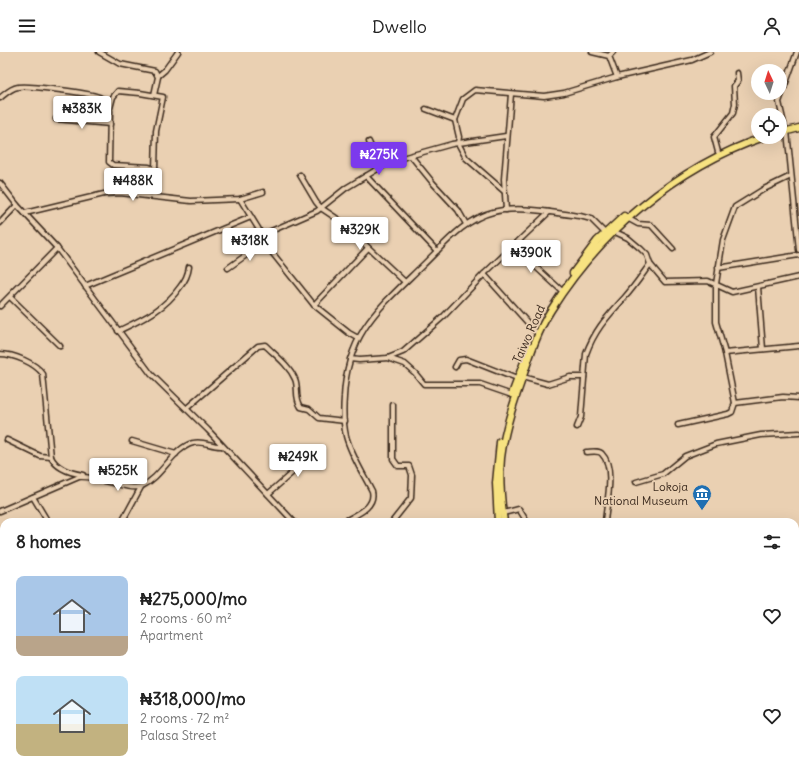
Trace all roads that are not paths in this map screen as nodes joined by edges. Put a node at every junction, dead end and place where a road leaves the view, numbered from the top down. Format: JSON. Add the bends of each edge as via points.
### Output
{"nodes":[{"id":1,"x":99,"y":52,"type":"edge"},
{"id":2,"x":178,"y":52,"type":"edge"},
{"id":3,"x":592,"y":52,"type":"edge"},
{"id":4,"x":613,"y":52,"type":"edge"},
{"id":5,"x":710,"y":52,"type":"edge"},
{"id":6,"x":797,"y":52,"type":"edge"},
{"id":7,"x":609,"y":56,"type":"junction"},
{"id":8,"x":793,"y":64,"type":"junction"},
{"id":9,"x":799,"y":64,"type":"edge"},
{"id":10,"x":737,"y":73,"type":"dead end"},
{"id":11,"x":158,"y":76,"type":"junction"},
{"id":12,"x":617,"y":77,"type":"junction"},
{"id":13,"x":511,"y":94,"type":"junction"},
{"id":14,"x":154,"y":95,"type":"junction"},
{"id":15,"x":0,"y":98,"type":"edge"},
{"id":16,"x":780,"y":108,"type":"edge"},
{"id":17,"x":426,"y":109,"type":"dead end"},
{"id":18,"x":110,"y":111,"type":"junction"},
{"id":19,"x":56,"y":119,"type":"dead end"},
{"id":20,"x":455,"y":120,"type":"junction"},
{"id":21,"x":110,"y":124,"type":"junction"},
{"id":22,"x":799,"y":127,"type":"edge"},
{"id":23,"x":787,"y":129,"type":"edge"},
{"id":24,"x":506,"y":136,"type":"junction"},
{"id":25,"x":751,"y":139,"type":"edge"},
{"id":26,"x":751,"y":141,"type":"edge"},
{"id":27,"x":369,"y":142,"type":"dead end"},
{"id":28,"x":458,"y":143,"type":"junction"},
{"id":29,"x":785,"y":144,"type":"edge"},
{"id":30,"x":718,"y":152,"type":"junction"},
{"id":31,"x":411,"y":156,"type":"junction"},
{"id":32,"x":379,"y":166,"type":"junction"},
{"id":33,"x":155,"y":171,"type":"junction"},
{"id":34,"x":300,"y":175,"type":"dead end"},
{"id":35,"x":366,"y":176,"type":"junction"},
{"id":36,"x":791,"y":176,"type":"junction"},
{"id":37,"x":0,"y":183,"type":"edge"},
{"id":38,"x":504,"y":190,"type":"junction"},
{"id":39,"x":262,"y":192,"type":"dead end"},
{"id":40,"x":154,"y":196,"type":"junction"},
{"id":41,"x":240,"y":199,"type":"junction"},
{"id":42,"x":17,"y":205,"type":"junction"},
{"id":43,"x":321,"y":208,"type":"junction"},
{"id":44,"x":506,"y":210,"type":"junction"},
{"id":45,"x":549,"y":212,"type":"junction"},
{"id":46,"x":25,"y":213,"type":"junction"},
{"id":47,"x":250,"y":217,"type":"junction"},
{"id":48,"x":627,"y":218,"type":"junction"},
{"id":49,"x":0,"y":223,"type":"edge"},
{"id":50,"x":466,"y":224,"type":"junction"},
{"id":51,"x":612,"y":231,"type":"junction"},
{"id":52,"x":605,"y":233,"type":"junction"},
{"id":53,"x":262,"y":235,"type":"junction"},
{"id":54,"x":266,"y":245,"type":"junction"},
{"id":55,"x":513,"y":246,"type":"junction"},
{"id":56,"x":57,"y":248,"type":"junction"},
{"id":57,"x":368,"y":248,"type":"junction"},
{"id":58,"x":673,"y":249,"type":"dead end"},
{"id":59,"x":799,"y":250,"type":"edge"},
{"id":60,"x":437,"y":252,"type":"junction"},
{"id":61,"x":799,"y":255,"type":"edge"},
{"id":62,"x":650,"y":264,"type":"junction"},
{"id":63,"x":188,"y":267,"type":"dead end"},
{"id":64,"x":228,"y":268,"type":"dead end"},
{"id":65,"x":718,"y":268,"type":"junction"},
{"id":66,"x":484,"y":274,"type":"junction"},
{"id":67,"x":799,"y":277,"type":"edge"},
{"id":68,"x":406,"y":282,"type":"junction"},
{"id":69,"x":716,"y":284,"type":"junction"},
{"id":70,"x":85,"y":286,"type":"junction"},
{"id":71,"x":758,"y":287,"type":"junction"},
{"id":72,"x":561,"y":290,"type":"junction"},
{"id":73,"x":10,"y":297,"type":"junction"},
{"id":74,"x":314,"y":305,"type":"junction"},
{"id":75,"x":0,"y":306,"type":"edge"},
{"id":76,"x":118,"y":331,"type":"junction"},
{"id":77,"x":536,"y":332,"type":"junction"},
{"id":78,"x":358,"y":338,"type":"junction"},
{"id":79,"x":60,"y":346,"type":"dead end"},
{"id":80,"x":799,"y":346,"type":"edge"},
{"id":81,"x":764,"y":349,"type":"junction"},
{"id":82,"x":725,"y":353,"type":"junction"},
{"id":83,"x":0,"y":354,"type":"edge"},
{"id":84,"x":388,"y":358,"type":"junction"},
{"id":85,"x":350,"y":359,"type":"junction"},
{"id":86,"x":455,"y":367,"type":"dead end"},
{"id":87,"x":584,"y":377,"type":"junction"},
{"id":88,"x":520,"y":378,"type":"junction"},
{"id":89,"x":512,"y":395,"type":"junction"},
{"id":90,"x":799,"y":398,"type":"edge"},
{"id":91,"x":735,"y":403,"type":"junction"},
{"id":92,"x":393,"y":405,"type":"dead end"},
{"id":93,"x":187,"y":408,"type":"junction"},
{"id":94,"x":345,"y":421,"type":"junction"},
{"id":95,"x":678,"y":425,"type":"dead end"},
{"id":96,"x":577,"y":427,"type":"dead end"},
{"id":97,"x":799,"y":433,"type":"edge"},
{"id":98,"x":7,"y":440,"type":"dead end"},
{"id":99,"x":132,"y":441,"type":"dead end"},
{"id":100,"x":222,"y":446,"type":"junction"},
{"id":101,"x":586,"y":452,"type":"dead end"},
{"id":102,"x":176,"y":454,"type":"junction"},
{"id":103,"x":284,"y":456,"type":"dead end"},
{"id":104,"x":51,"y":458,"type":"junction"},
{"id":105,"x":73,"y":476,"type":"junction"},
{"id":106,"x":636,"y":482,"type":"dead end"},
{"id":107,"x":141,"y":487,"type":"junction"},
{"id":108,"x":268,"y":494,"type":"junction"},
{"id":109,"x":33,"y":497,"type":"junction"},
{"id":110,"x":0,"y":511,"type":"edge"},
{"id":111,"x":503,"y":513,"type":"junction"},
{"id":112,"x":46,"y":518,"type":"edge"},
{"id":113,"x":124,"y":518,"type":"edge"},
{"id":114,"x":290,"y":518,"type":"edge"},
{"id":115,"x":350,"y":518,"type":"edge"},
{"id":116,"x":395,"y":518,"type":"edge"},
{"id":117,"x":498,"y":518,"type":"edge"},
{"id":118,"x":504,"y":518,"type":"edge"},
{"id":119,"x":525,"y":518,"type":"edge"},
{"id":120,"x":606,"y":518,"type":"edge"}],
"edges":[{"from":1,"to":11,"type":"street","via":[[120,64],[155,71]]},
{"from":2,"to":11,"type":"street"},
{"from":3,"to":7,"type":"street"},
{"from":4,"to":7,"type":"street"},
{"from":5,"to":12,"type":"street","via":[[692,60]]},
{"from":6,"to":8,"type":"street"},
{"from":7,"to":12,"type":"street"},
{"from":8,"to":9,"type":"street"},
{"from":8,"to":16,"type":"street","via":[[779,102]]},
{"from":10,"to":30,"type":"street","via":[[733,113],[714,137]]},
{"from":11,"to":14,"type":"street"},
{"from":12,"to":13,"type":"street","via":[[564,94]]},
{"from":13,"to":20,"type":"street","via":[[475,90],[463,99]]},
{"from":13,"to":24,"type":"street"},
{"from":14,"to":18,"type":"street","via":[[118,91],[113,97]]},
{"from":14,"to":33,"type":"street","via":[[163,99],[156,131]]},
{"from":15,"to":18,"type":"street","via":[[13,88],[25,87],[92,95],[105,101]]},
{"from":17,"to":20,"type":"street"},
{"from":18,"to":21,"type":"street"},
{"from":19,"to":21,"type":"street"},
{"from":20,"to":28,"type":"street","via":[[460,137]]},
{"from":21,"to":33,"type":"street","via":[[111,164],[152,167]]},
{"from":22,"to":23,"type":"main road"},
{"from":24,"to":28,"type":"street"},
{"from":24,"to":38,"type":"street"},
{"from":25,"to":30,"type":"main road","name":"Taiwo Road"},
{"from":26,"to":48,"type":"main road","name":"Taiwo Road","via":[[702,164]]},
{"from":27,"to":32,"type":"street"},
{"from":28,"to":31,"type":"street"},
{"from":28,"to":38,"type":"street","via":[[466,158]]},
{"from":29,"to":36,"type":"street"},
{"from":30,"to":52,"type":"main road","name":"Taiwo Road","via":[[670,182]]},
{"from":31,"to":32,"type":"street","via":[[391,160]]},
{"from":31,"to":50,"type":"street","via":[[458,210]]},
{"from":32,"to":35,"type":"street"},
{"from":33,"to":40,"type":"street"},
{"from":34,"to":43,"type":"street"},
{"from":35,"to":43,"type":"street"},
{"from":35,"to":60,"type":"street"},
{"from":36,"to":59,"type":"street"},
{"from":36,"to":65,"type":"street","via":[[735,207],[723,240]]},
{"from":37,"to":42,"type":"street"},
{"from":38,"to":44,"type":"street"},
{"from":39,"to":41,"type":"street"},
{"from":40,"to":41,"type":"street","via":[[191,201]]},
{"from":40,"to":46,"type":"street","via":[[104,194]]},
{"from":41,"to":47,"type":"street"},
{"from":42,"to":46,"type":"street"},
{"from":42,"to":49,"type":"street"},
{"from":43,"to":53,"type":"street"},
{"from":43,"to":57,"type":"street"},
{"from":44,"to":45,"type":"street"},
{"from":44,"to":50,"type":"street","via":[[492,212]]},
{"from":45,"to":52,"type":"street","via":[[587,217]]},
{"from":45,"to":55,"type":"street"},
{"from":46,"to":56,"type":"street"},
{"from":47,"to":53,"type":"street"},
{"from":47,"to":70,"type":"street"},
{"from":48,"to":51,"type":"main road","name":"Taiwo Road"},
{"from":48,"to":58,"type":"street","via":[[638,224],[651,225]]},
{"from":50,"to":60,"type":"street"},
{"from":51,"to":62,"type":"street","via":[[628,238],[642,249]]},
{"from":51,"to":88,"type":"main road","name":"Taiwo Road","via":[[576,274],[551,310]]},
{"from":52,"to":72,"type":"main road","name":"Taiwo Road"},
{"from":53,"to":54,"type":"street"},
{"from":54,"to":64,"type":"street","via":[[252,251]]},
{"from":54,"to":74,"type":"street"},
{"from":55,"to":66,"type":"street"},
{"from":55,"to":72,"type":"street"},
{"from":56,"to":70,"type":"street"},
{"from":56,"to":73,"type":"street"},
{"from":57,"to":68,"type":"street"},
{"from":57,"to":74,"type":"street"},
{"from":60,"to":68,"type":"street"},
{"from":61,"to":65,"type":"street"},
{"from":62,"to":69,"type":"street","via":[[665,282],[708,281]]},
{"from":62,"to":87,"type":"street","via":[[596,330],[586,354]]},
{"from":63,"to":76,"type":"street","via":[[188,275],[170,301],[147,317]]},
{"from":65,"to":69,"type":"street"},
{"from":66,"to":77,"type":"street"},
{"from":66,"to":84,"type":"street","via":[[444,316],[403,352]]},
{"from":67,"to":71,"type":"street"},
{"from":68,"to":78,"type":"street","via":[[370,320]]},
{"from":69,"to":71,"type":"street","via":[[732,292]]},
{"from":69,"to":82,"type":"street","via":[[716,322]]},
{"from":70,"to":76,"type":"street"},
{"from":71,"to":81,"type":"street"},
{"from":72,"to":77,"type":"main road","name":"Taiwo Road"},
{"from":73,"to":75,"type":"street"},
{"from":73,"to":79,"type":"street"},
{"from":74,"to":78,"type":"street"},
{"from":76,"to":93,"type":"street","via":[[152,374]]},
{"from":77,"to":88,"type":"main road","name":"Taiwo Road"},
{"from":78,"to":85,"type":"street"},
{"from":80,"to":81,"type":"street"},
{"from":81,"to":82,"type":"street"},
{"from":82,"to":91,"type":"street"},
{"from":83,"to":104,"type":"street","via":[[29,363],[43,374]]},
{"from":84,"to":85,"type":"street"},
{"from":84,"to":89,"type":"street","via":[[404,364],[424,384],[480,384]]},
{"from":85,"to":94,"type":"street","via":[[345,377]]},
{"from":86,"to":88,"type":"street","via":[[460,360],[466,359]]},
{"from":87,"to":88,"type":"street","via":[[570,377],[548,384]]},
{"from":87,"to":96,"type":"street","via":[[581,417]]},
{"from":88,"to":89,"type":"main road","name":"Taiwo Road"},
{"from":88,"to":111,"type":"main road","name":"Taiwo Road","via":[[510,411],[501,460],[500,488]]},
{"from":89,"to":117,"type":"main road","name":"Taiwo Road","via":[[498,450]]},
{"from":90,"to":91,"type":"street","via":[[783,397]]},
{"from":91,"to":95,"type":"street","via":[[732,412],[728,414]]},
{"from":92,"to":116,"type":"street","via":[[393,459],[398,466],[409,466],[412,475],[411,498]]},
{"from":93,"to":94,"type":"street","via":[[258,346],[265,345],[284,363],[296,380],[296,395],[301,407],[309,409],[320,418]]},
{"from":93,"to":100,"type":"street"},
{"from":94,"to":115,"type":"street","via":[[346,435],[372,491],[373,499],[369,506]]},
{"from":97,"to":106,"type":"street","via":[[761,435],[716,444],[685,456],[663,474]]},
{"from":98,"to":104,"type":"street","via":[[40,456]]},
{"from":99,"to":102,"type":"street"},
{"from":100,"to":102,"type":"street","via":[[193,443]]},
{"from":100,"to":108,"type":"street"},
{"from":101,"to":120,"type":"street","via":[[599,452],[607,465],[609,499]]},
{"from":102,"to":107,"type":"street","via":[[156,478]]},
{"from":103,"to":108,"type":"street","via":[[294,471]]},
{"from":104,"to":105,"type":"street"},
{"from":105,"to":107,"type":"street","via":[[87,476]]},
{"from":105,"to":109,"type":"street"},
{"from":107,"to":113,"type":"street"},
{"from":108,"to":114,"type":"street"},
{"from":109,"to":110,"type":"street"},
{"from":109,"to":112,"type":"street"},
{"from":111,"to":118,"type":"main road","name":"Taiwo Road"},
{"from":111,"to":119,"type":"street","via":[[519,509]]}]}
